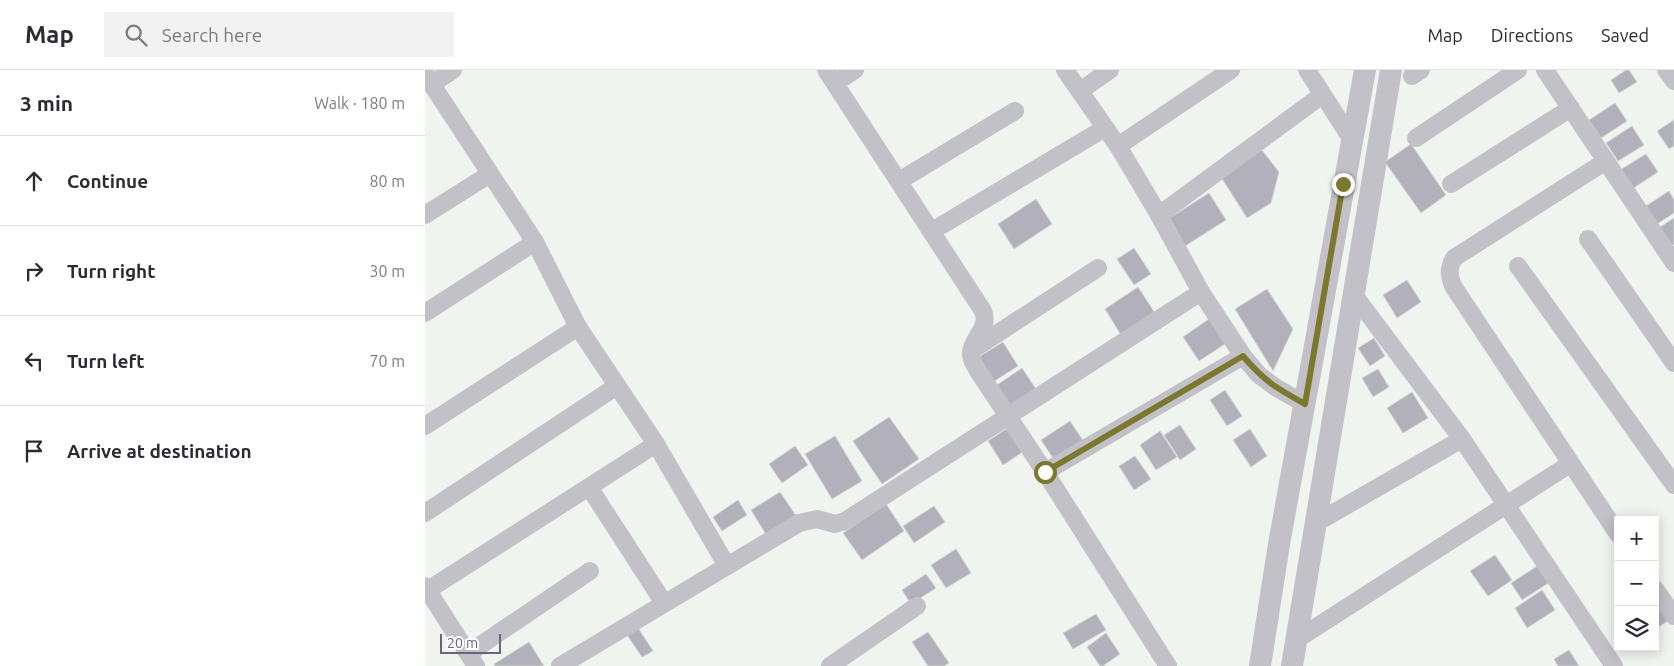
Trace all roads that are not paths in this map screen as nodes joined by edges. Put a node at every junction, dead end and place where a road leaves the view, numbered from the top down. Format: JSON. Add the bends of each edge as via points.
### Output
{"nodes":[{"id":1,"x":453,"y":70,"type":"edge"},
{"id":2,"x":855,"y":70,"type":"edge"},
{"id":3,"x":1065,"y":70,"type":"edge"},
{"id":4,"x":1110,"y":70,"type":"edge"},
{"id":5,"x":1231,"y":70,"type":"edge"},
{"id":6,"x":1307,"y":70,"type":"edge"},
{"id":7,"x":1365,"y":70,"type":"edge"},
{"id":8,"x":1518,"y":70,"type":"edge"},
{"id":9,"x":1667,"y":70,"type":"edge"},
{"id":10,"x":1408,"y":72,"type":"edge"},
{"id":11,"x":1551,"y":72,"type":"edge"},
{"id":12,"x":831,"y":76,"type":"edge"},
{"id":13,"x":428,"y":79,"type":"edge"},
{"id":14,"x":1674,"y":81,"type":"edge"},
{"id":15,"x":1080,"y":91,"type":"junction"},
{"id":16,"x":1323,"y":96,"type":"junction"},
{"id":17,"x":1571,"y":108,"type":"junction"},
{"id":18,"x":1015,"y":111,"type":"dead end"},
{"id":19,"x":1105,"y":128,"type":"junction"},
{"id":20,"x":1416,"y":138,"type":"dead end"},
{"id":21,"x":1353,"y":140,"type":"junction"},
{"id":22,"x":1118,"y":146,"type":"junction"},
{"id":23,"x":1606,"y":161,"type":"junction"},
{"id":24,"x":491,"y":174,"type":"junction"},
{"id":25,"x":899,"y":181,"type":"junction"},
{"id":26,"x":1451,"y":184,"type":"dead end"},
{"id":27,"x":425,"y":215,"type":"edge"},
{"id":28,"x":1159,"y":215,"type":"junction"},
{"id":29,"x":933,"y":231,"type":"junction"},
{"id":30,"x":1588,"y":239,"type":"dead end"},
{"id":31,"x":535,"y":242,"type":"junction"},
{"id":32,"x":1674,"y":263,"type":"edge"},
{"id":33,"x":1518,"y":266,"type":"dead end"},
{"id":34,"x":1098,"y":268,"type":"dead end"},
{"id":35,"x":1201,"y":292,"type":"junction"},
{"id":36,"x":1354,"y":294,"type":"junction"},
{"id":37,"x":425,"y":313,"type":"edge"},
{"id":38,"x":578,"y":327,"type":"junction"},
{"id":39,"x":971,"y":351,"type":"junction"},
{"id":40,"x":1243,"y":356,"type":"junction"},
{"id":41,"x":1674,"y":363,"type":"edge"},
{"id":42,"x":617,"y":386,"type":"junction"},
{"id":43,"x":1305,"y":404,"type":"junction"},
{"id":44,"x":1008,"y":416,"type":"junction"},
{"id":45,"x":425,"y":426,"type":"edge"},
{"id":46,"x":1462,"y":439,"type":"junction"},
{"id":47,"x":656,"y":444,"type":"junction"},
{"id":48,"x":1570,"y":464,"type":"junction"},
{"id":49,"x":1045,"y":472,"type":"junction"},
{"id":50,"x":1674,"y":485,"type":"edge"},
{"id":51,"x":589,"y":487,"type":"junction"},
{"id":52,"x":1507,"y":505,"type":"junction"},
{"id":53,"x":425,"y":513,"type":"edge"},
{"id":54,"x":1316,"y":523,"type":"junction"},
{"id":55,"x":1614,"y":528,"type":"edge"},
{"id":56,"x":727,"y":566,"type":"junction"},
{"id":57,"x":590,"y":571,"type":"dead end"},
{"id":58,"x":426,"y":588,"type":"edge"},
{"id":59,"x":1659,"y":595,"type":"edge"},
{"id":60,"x":664,"y":603,"type":"junction"},
{"id":61,"x":917,"y":606,"type":"dead end"},
{"id":62,"x":1674,"y":616,"type":"edge"},
{"id":63,"x":1296,"y":640,"type":"junction"},
{"id":64,"x":473,"y":660,"type":"edge"},
{"id":65,"x":561,"y":666,"type":"edge"},
{"id":66,"x":830,"y":666,"type":"edge"},
{"id":67,"x":1168,"y":666,"type":"edge"},
{"id":68,"x":1259,"y":666,"type":"edge"},
{"id":69,"x":1292,"y":666,"type":"edge"},
{"id":70,"x":1614,"y":666,"type":"edge"}],
"edges":[{"from":1,"to":13,"type":"street"},
{"from":2,"to":12,"type":"street"},
{"from":3,"to":15,"type":"street"},
{"from":4,"to":15,"type":"street"},
{"from":5,"to":22,"type":"street"},
{"from":6,"to":16,"type":"street"},
{"from":7,"to":21,"type":"street"},
{"from":8,"to":20,"type":"street"},
{"from":9,"to":14,"type":"street"},
{"from":10,"to":36,"type":"street"},
{"from":11,"to":17,"type":"street"},
{"from":12,"to":25,"type":"street"},
{"from":13,"to":24,"type":"street"},
{"from":15,"to":19,"type":"street"},
{"from":16,"to":21,"type":"street"},
{"from":16,"to":28,"type":"street"},
{"from":17,"to":23,"type":"street"},
{"from":17,"to":26,"type":"street"},
{"from":18,"to":25,"type":"street"},
{"from":19,"to":22,"type":"street"},
{"from":19,"to":29,"type":"street"},
{"from":21,"to":43,"type":"street"},
{"from":22,"to":28,"type":"street"},
{"from":23,"to":32,"type":"street"},
{"from":23,"to":48,"type":"street","via":[[1454,258],[1450,266],[1453,286]]},
{"from":24,"to":27,"type":"street"},
{"from":24,"to":31,"type":"street"},
{"from":25,"to":29,"type":"street"},
{"from":28,"to":35,"type":"street"},
{"from":29,"to":39,"type":"street","via":[[985,317],[985,324]]},
{"from":30,"to":41,"type":"street"},
{"from":31,"to":37,"type":"street"},
{"from":31,"to":38,"type":"street"},
{"from":33,"to":50,"type":"street"},
{"from":34,"to":39,"type":"street"},
{"from":35,"to":40,"type":"street"},
{"from":35,"to":44,"type":"street"},
{"from":36,"to":46,"type":"street"},
{"from":36,"to":54,"type":"street"},
{"from":38,"to":42,"type":"street"},
{"from":38,"to":45,"type":"street"},
{"from":39,"to":44,"type":"street","via":[[978,371]]},
{"from":40,"to":43,"type":"street","via":[[1275,388]]},
{"from":40,"to":49,"type":"street"},
{"from":42,"to":47,"type":"street"},
{"from":42,"to":53,"type":"street"},
{"from":43,"to":68,"type":"street"},
{"from":44,"to":49,"type":"street"},
{"from":44,"to":56,"type":"street","via":[[845,521],[835,524],[817,519],[799,523]]},
{"from":46,"to":52,"type":"street"},
{"from":46,"to":54,"type":"street"},
{"from":47,"to":51,"type":"street"},
{"from":47,"to":56,"type":"street"},
{"from":48,"to":52,"type":"street"},
{"from":48,"to":55,"type":"street"},
{"from":49,"to":67,"type":"street"},
{"from":51,"to":58,"type":"street"},
{"from":51,"to":60,"type":"street"},
{"from":52,"to":63,"type":"street"},
{"from":52,"to":70,"type":"street"},
{"from":54,"to":63,"type":"street"},
{"from":56,"to":60,"type":"street"},
{"from":57,"to":64,"type":"street"},
{"from":58,"to":64,"type":"street"},
{"from":59,"to":62,"type":"street"},
{"from":60,"to":65,"type":"street"},
{"from":61,"to":66,"type":"street"},
{"from":63,"to":69,"type":"street"}]}
